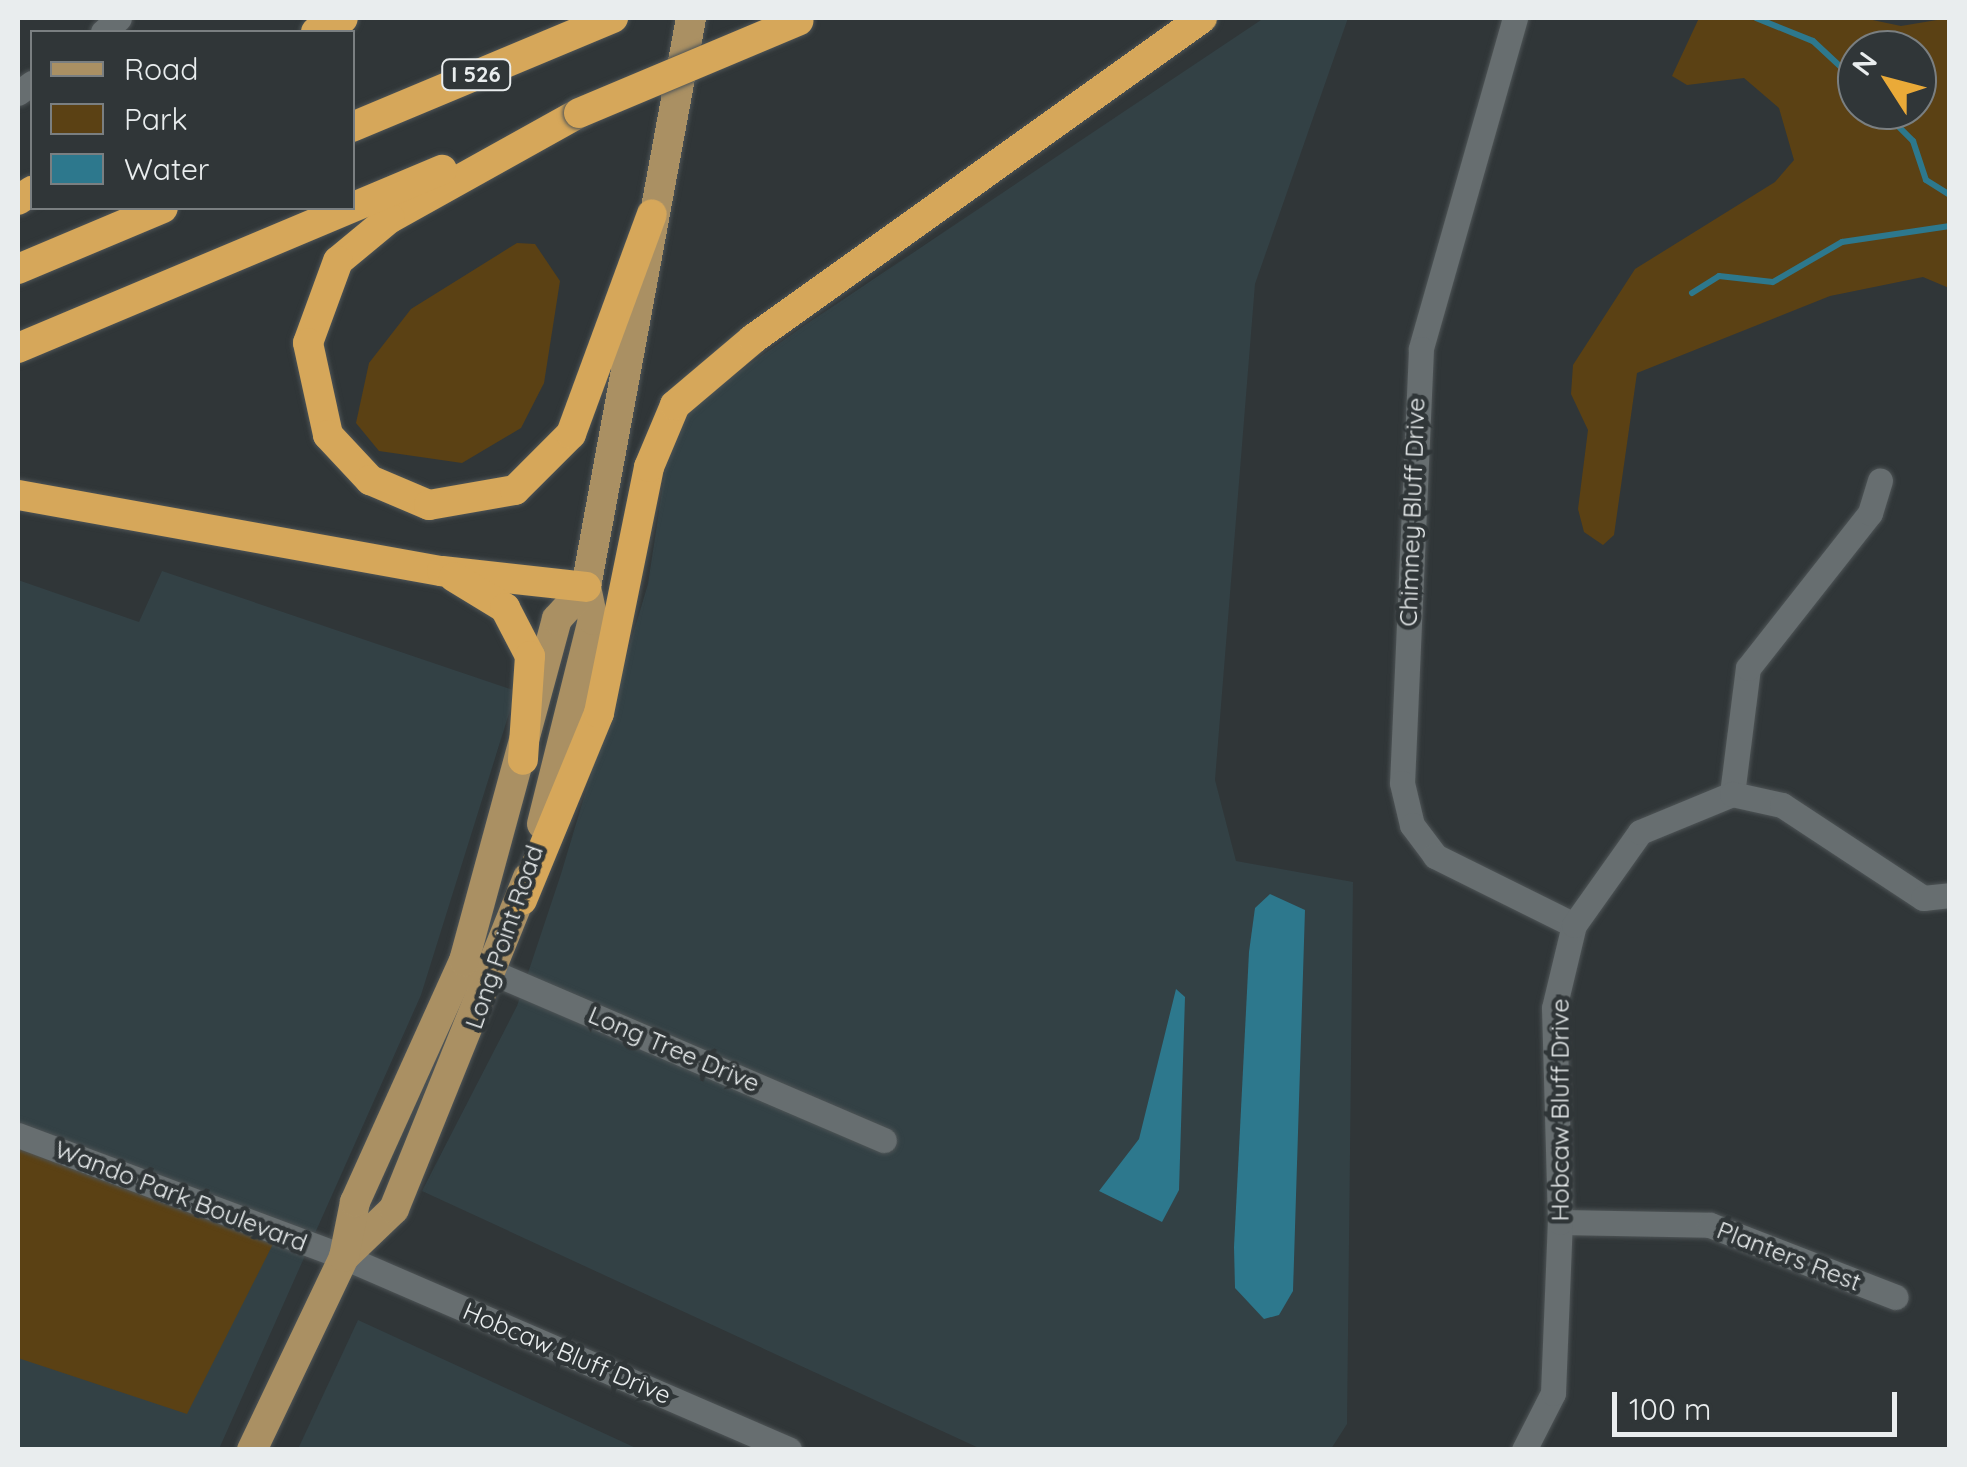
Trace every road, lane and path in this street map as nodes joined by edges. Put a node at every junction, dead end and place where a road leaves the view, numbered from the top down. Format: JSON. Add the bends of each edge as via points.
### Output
{"nodes":[{"id":1,"x":343,"y":18,"type":"edge"},
{"id":2,"x":691,"y":18,"type":"edge"},
{"id":3,"x":1202,"y":18,"type":"edge"},
{"id":4,"x":1515,"y":18,"type":"edge"},
{"id":5,"x":802,"y":19,"type":"edge"},
{"id":6,"x":607,"y":20,"type":"edge"},
{"id":7,"x":320,"y":30,"type":"edge"},
{"id":8,"x":578,"y":113,"type":"junction"},
{"id":9,"x":355,"y":126,"type":"edge"},
{"id":10,"x":355,"y":207,"type":"edge"},
{"id":11,"x":158,"y":210,"type":"edge"},
{"id":12,"x":347,"y":210,"type":"edge"},
{"id":13,"x":652,"y":214,"type":"junction"},
{"id":14,"x":18,"y":269,"type":"edge"},
{"id":15,"x":18,"y":348,"type":"edge"},
{"id":16,"x":1880,"y":480,"type":"dead end"},
{"id":17,"x":18,"y":495,"type":"edge"},
{"id":18,"x":442,"y":571,"type":"junction"},
{"id":19,"x":586,"y":587,"type":"junction"},
{"id":20,"x":523,"y":760,"type":"junction"},
{"id":21,"x":1732,"y":794,"type":"junction"},
{"id":22,"x":1950,"y":895,"type":"edge"},
{"id":23,"x":522,"y":900,"type":"junction"},
{"id":24,"x":1574,"y":925,"type":"junction"},
{"id":25,"x":464,"y":961,"type":"junction"},
{"id":26,"x":495,"y":973,"type":"junction"},
{"id":27,"x":18,"y":1135,"type":"edge"},
{"id":28,"x":884,"y":1140,"type":"dead end"},
{"id":29,"x":1560,"y":1222,"type":"junction"},
{"id":30,"x":344,"y":1257,"type":"junction"},
{"id":31,"x":1896,"y":1297,"type":"dead end"},
{"id":32,"x":252,"y":1450,"type":"edge"},
{"id":33,"x":789,"y":1450,"type":"edge"},
{"id":34,"x":1524,"y":1450,"type":"edge"}],
"edges":[{"from":1,"to":7,"type":"highway"},
{"from":2,"to":13,"type":"main road","name":"Long Point Road"},
{"from":3,"to":23,"type":"highway","via":[[675,405],[649,468],[599,713]]},
{"from":4,"to":24,"type":"street","name":"Chimney Bluff Drive","via":[[1421,349],[1402,783],[1412,825],[1434,856]]},
{"from":5,"to":8,"type":"highway","bridge":true},
{"from":6,"to":9,"type":"highway","number":"I 526"},
{"from":8,"to":10,"type":"highway"},
{"from":8,"to":13,"type":"highway","via":[[390,218],[338,261],[308,343],[328,436],[370,480],[429,505],[515,490],[572,434]]},
{"from":11,"to":14,"type":"highway"},
{"from":12,"to":15,"type":"highway"},
{"from":13,"to":19,"type":"main road","name":"Long Point Road"},
{"from":16,"to":21,"type":"street","via":[[1870,514],[1748,668]]},
{"from":17,"to":18,"type":"highway"},
{"from":18,"to":19,"type":"highway"},
{"from":18,"to":20,"type":"highway","via":[[505,608],[530,656]]},
{"from":19,"to":20,"type":"main road","name":"Long Point Road","via":[[557,620]]},
{"from":19,"to":23,"type":"main road","name":"Long Point Road","via":[[593,620]]},
{"from":20,"to":25,"type":"main road","name":"Long Point Road"},
{"from":21,"to":22,"type":"street","via":[[1782,805],[1923,898]]},
{"from":21,"to":24,"type":"street","name":"Hobcaw Bluff Drive","via":[[1640,832]]},
{"from":23,"to":26,"type":"main road","name":"Long Point Road"},
{"from":24,"to":29,"type":"street","name":"Hobcaw Bluff Drive","via":[[1554,1008]]},
{"from":25,"to":26,"type":"street","name":"Long Tree Drive"},
{"from":25,"to":30,"type":"main road","name":"Long Point Road","via":[[355,1202]]},
{"from":26,"to":28,"type":"street","name":"Long Tree Drive"},
{"from":26,"to":30,"type":"main road","name":"Long Point Road","via":[[394,1209]]},
{"from":27,"to":30,"type":"street","name":"Wando Park Boulevard"},
{"from":29,"to":31,"type":"street","name":"Planters Rest","via":[[1710,1225]]},
{"from":29,"to":34,"type":"street","name":"Hobcaw Bluff Drive","via":[[1553,1393]]},
{"from":30,"to":32,"type":"main road","name":"Long Point Road"},
{"from":30,"to":33,"type":"street","name":"Hobcaw Bluff Drive"}]}
